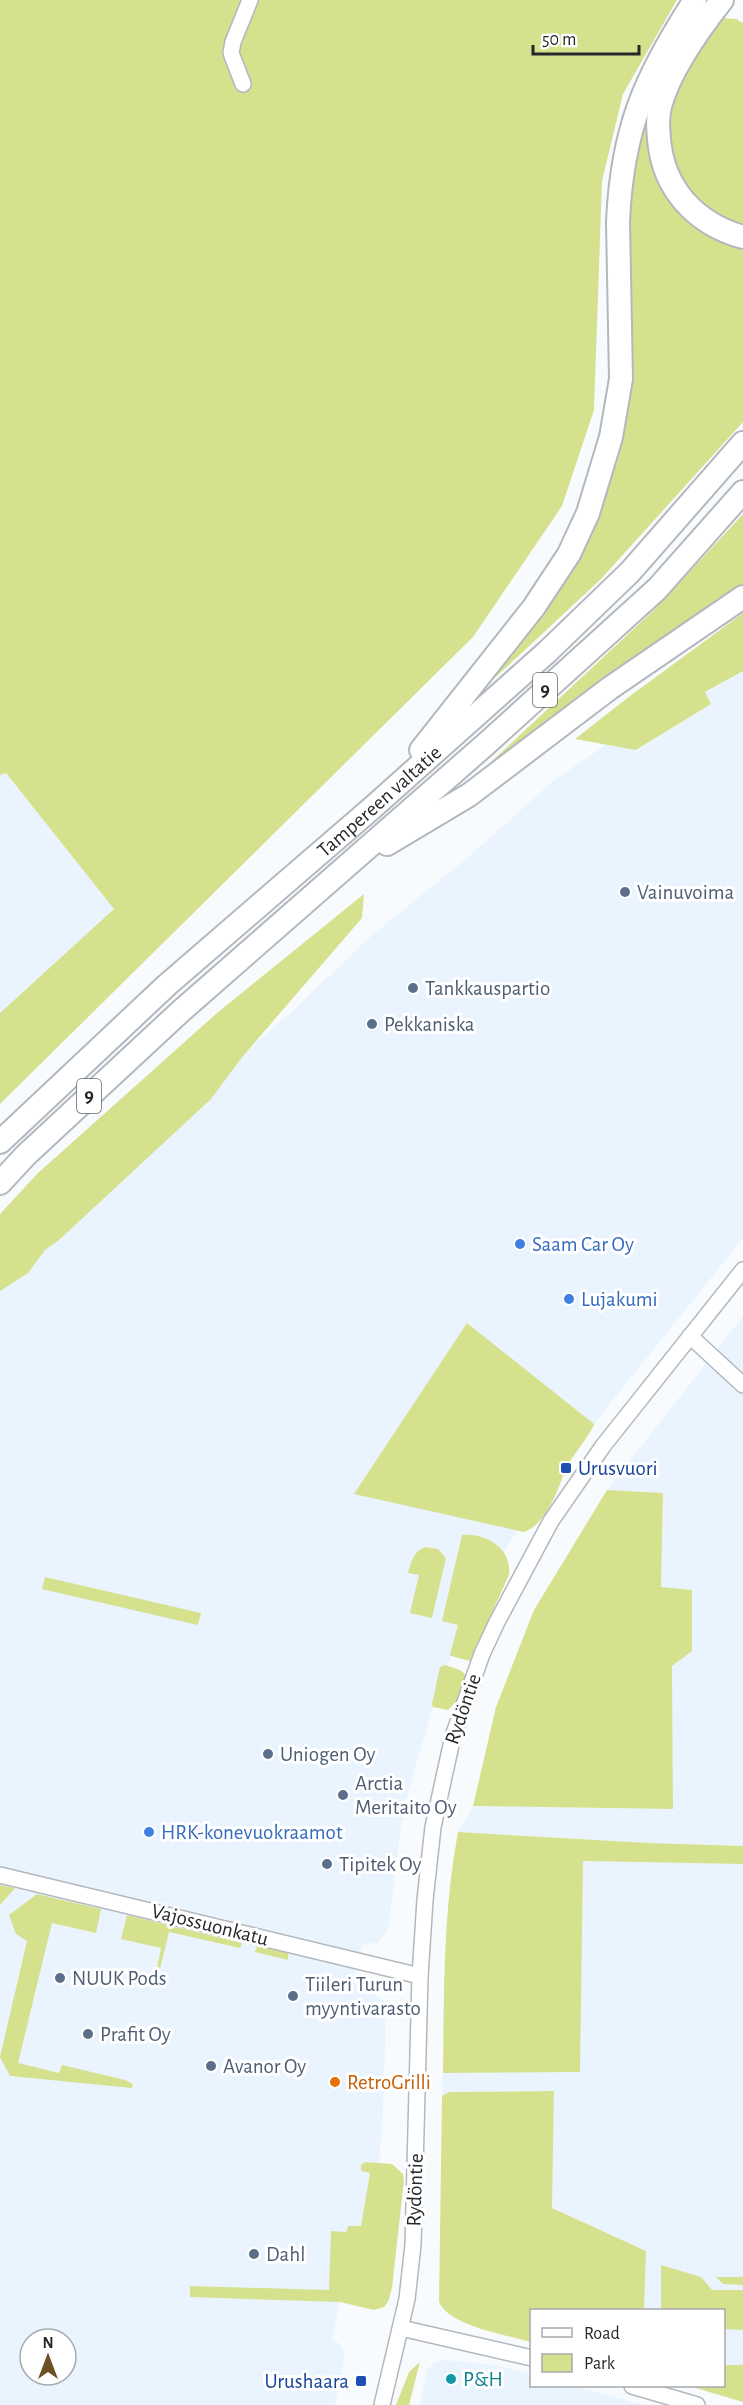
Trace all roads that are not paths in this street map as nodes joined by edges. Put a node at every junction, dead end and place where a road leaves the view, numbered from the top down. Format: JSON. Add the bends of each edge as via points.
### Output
{"nodes":[{"id":1,"x":250,"y":0,"type":"edge"},
{"id":2,"x":695,"y":0,"type":"edge"},
{"id":3,"x":722,"y":0,"type":"edge"},
{"id":4,"x":243,"y":84,"type":"dead end"},
{"id":5,"x":743,"y":237,"type":"edge"},
{"id":6,"x":743,"y":443,"type":"edge"},
{"id":7,"x":743,"y":492,"type":"edge"},
{"id":8,"x":743,"y":597,"type":"edge"},
{"id":9,"x":372,"y":808,"type":"junction"},
{"id":10,"x":334,"y":876,"type":"junction"},
{"id":11,"x":0,"y":1142,"type":"edge"},
{"id":12,"x":0,"y":1183,"type":"edge"},
{"id":13,"x":743,"y":1270,"type":"edge"},
{"id":14,"x":690,"y":1336,"type":"junction"},
{"id":15,"x":743,"y":1385,"type":"edge"},
{"id":16,"x":0,"y":1875,"type":"edge"},
{"id":17,"x":420,"y":1976,"type":"junction"},
{"id":18,"x":401,"y":2328,"type":"junction"},
{"id":19,"x":530,"y":2358,"type":"edge"},
{"id":20,"x":638,"y":2387,"type":"edge"},
{"id":21,"x":382,"y":2405,"type":"edge"},
{"id":22,"x":697,"y":2405,"type":"edge"}],
"edges":[{"from":1,"to":4,"type":"street","via":[[231,53]]},
{"from":2,"to":9,"type":"highway","via":[[647,82],[627,142],[618,222],[621,380],[611,437],[588,513],[569,554],[534,608]]},
{"from":3,"to":5,"type":"highway","via":[[692,43],[661,101],[658,136],[662,163],[678,195],[704,219]]},
{"from":6,"to":9,"type":"highway","name":"Tampereen valtatie","number":"9","via":[[630,572],[547,652]]},
{"from":7,"to":10,"type":"highway","name":"Tampereen valtatie","number":"9","via":[[657,589]]},
{"from":8,"to":10,"type":"highway","via":[[610,688],[469,795]]},
{"from":9,"to":11,"type":"highway","name":"Tampereen valtatie","number":"9","via":[[168,985]]},
{"from":10,"to":12,"type":"highway","name":"Tampereen valtatie","number":"9","via":[[180,1011]]},
{"from":13,"to":14,"type":"street","name":"Rydöntie"},
{"from":14,"to":15,"type":"street"},
{"from":14,"to":17,"type":"street","name":"Rydöntie","via":[[575,1484],[523,1570],[482,1654],[453,1736],[436,1808]]},
{"from":16,"to":17,"type":"street","name":"Vajossuonkatu"},
{"from":17,"to":18,"type":"street","name":"Rydöntie","via":[[413,2245]]},
{"from":18,"to":19,"type":"street"},
{"from":18,"to":21,"type":"street","name":"Rydöntie"},
{"from":20,"to":22,"type":"street"}]}
